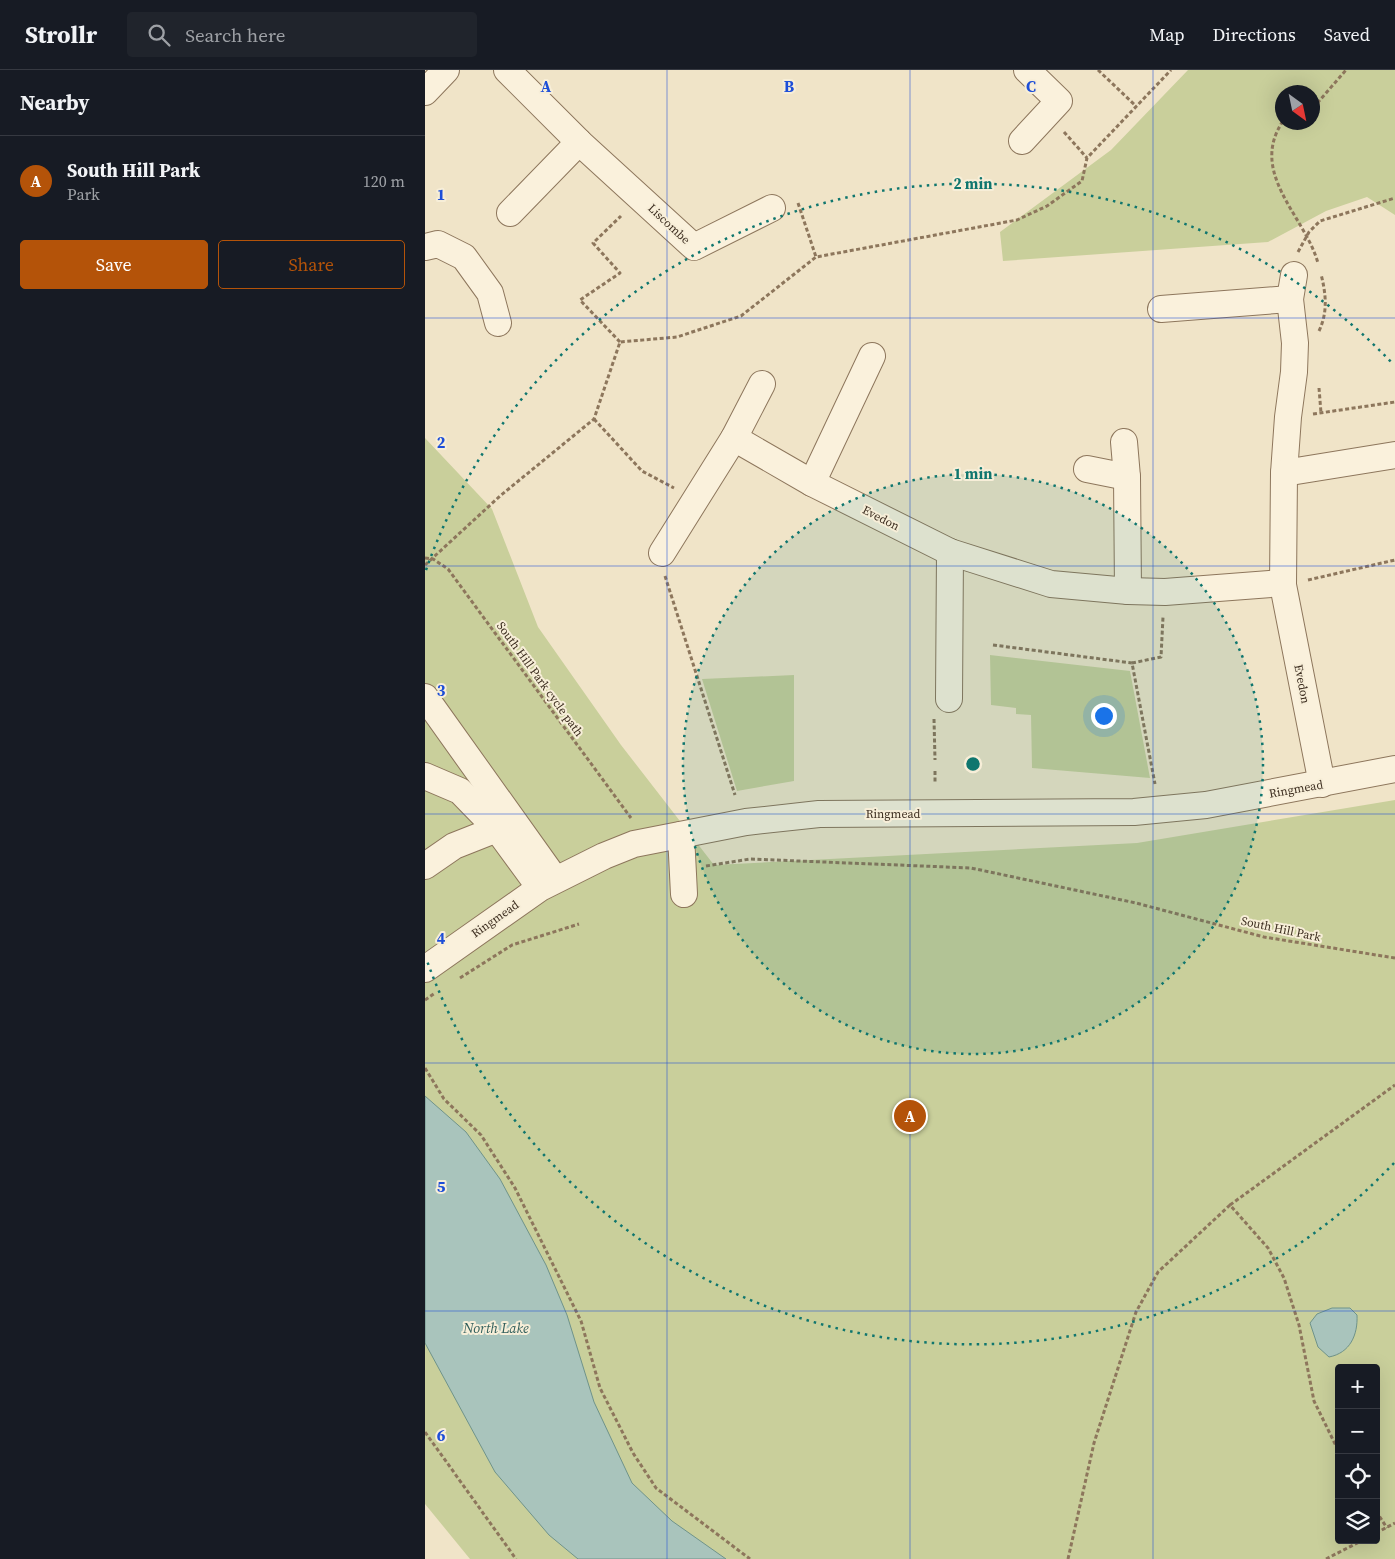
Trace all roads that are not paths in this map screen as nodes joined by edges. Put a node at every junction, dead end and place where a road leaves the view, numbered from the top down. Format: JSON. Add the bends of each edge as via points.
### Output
{"nodes":[{"id":1,"x":446,"y":70,"type":"edge"},
{"id":2,"x":507,"y":70,"type":"edge"},
{"id":3,"x":1027,"y":70,"type":"edge"},
{"id":4,"x":425,"y":92,"type":"edge"},
{"id":5,"x":1022,"y":141,"type":"dead end"},
{"id":6,"x":579,"y":142,"type":"junction"},
{"id":7,"x":771,"y":208,"type":"road end"},
{"id":8,"x":510,"y":213,"type":"dead end"},
{"id":9,"x":425,"y":247,"type":"edge"},
{"id":10,"x":1161,"y":309,"type":"dead end"},
{"id":11,"x":498,"y":323,"type":"dead end"},
{"id":12,"x":872,"y":356,"type":"dead end"},
{"id":13,"x":762,"y":384,"type":"dead end"},
{"id":14,"x":734,"y":438,"type":"junction"},
{"id":15,"x":1124,"y":442,"type":"dead end"},
{"id":16,"x":1395,"y":455,"type":"edge"},
{"id":17,"x":1087,"y":470,"type":"dead end"},
{"id":18,"x":1284,"y":474,"type":"junction"},
{"id":19,"x":1127,"y":477,"type":"junction"},
{"id":20,"x":812,"y":483,"type":"junction"},
{"id":21,"x":951,"y":552,"type":"junction"},
{"id":22,"x":662,"y":553,"type":"road end"},
{"id":23,"x":1283,"y":584,"type":"junction"},
{"id":24,"x":1128,"y":591,"type":"junction"},
{"id":25,"x":425,"y":697,"type":"edge"},
{"id":26,"x":949,"y":699,"type":"road end"},
{"id":27,"x":1395,"y":769,"type":"edge"},
{"id":28,"x":425,"y":776,"type":"edge"},
{"id":29,"x":1322,"y":784,"type":"junction"},
{"id":30,"x":497,"y":829,"type":"junction"},
{"id":31,"x":681,"y":835,"type":"junction"},
{"id":32,"x":425,"y":866,"type":"edge"},
{"id":33,"x":683,"y":882,"type":"road end"},
{"id":34,"x":548,"y":883,"type":"junction"},
{"id":35,"x":425,"y":969,"type":"edge"}],
"edges":[{"from":1,"to":4,"type":"street"},
{"from":2,"to":6,"type":"street","name":"Liscombe"},
{"from":3,"to":5,"type":"street","via":[[1059,101]]},
{"from":6,"to":7,"type":"street","name":"Liscombe","via":[[694,248]]},
{"from":6,"to":8,"type":"street"},
{"from":9,"to":11,"type":"street","via":[[438,244],[464,257],[490,293]]},
{"from":10,"to":18,"type":"street","name":"Evedon","via":[[1292,287],[1294,372]]},
{"from":12,"to":20,"type":"street"},
{"from":13,"to":14,"type":"street"},
{"from":14,"to":20,"type":"street","name":"Evedon"},
{"from":14,"to":22,"type":"street"},
{"from":15,"to":19,"type":"street"},
{"from":16,"to":18,"type":"street"},
{"from":17,"to":19,"type":"street"},
{"from":18,"to":23,"type":"street","name":"Evedon"},
{"from":19,"to":24,"type":"street"},
{"from":20,"to":21,"type":"street","name":"Evedon"},
{"from":21,"to":24,"type":"street","name":"Evedon","via":[[1051,584]]},
{"from":21,"to":26,"type":"street"},
{"from":23,"to":24,"type":"street","name":"Evedon","via":[[1165,592]]},
{"from":23,"to":29,"type":"street","name":"Evedon"},
{"from":25,"to":34,"type":"street"},
{"from":27,"to":29,"type":"street","name":"Ringmead"},
{"from":28,"to":30,"type":"street","via":[[460,791]]},
{"from":29,"to":31,"type":"street","name":"Ringmead","via":[[1206,805],[1134,812],[819,814],[746,822]]},
{"from":30,"to":32,"type":"street","via":[[454,846]]},
{"from":30,"to":34,"type":"street"},
{"from":31,"to":33,"type":"street"},
{"from":31,"to":34,"type":"street","name":"Ringmead","via":[[634,844]]},
{"from":34,"to":35,"type":"street","name":"Ringmead"}]}
